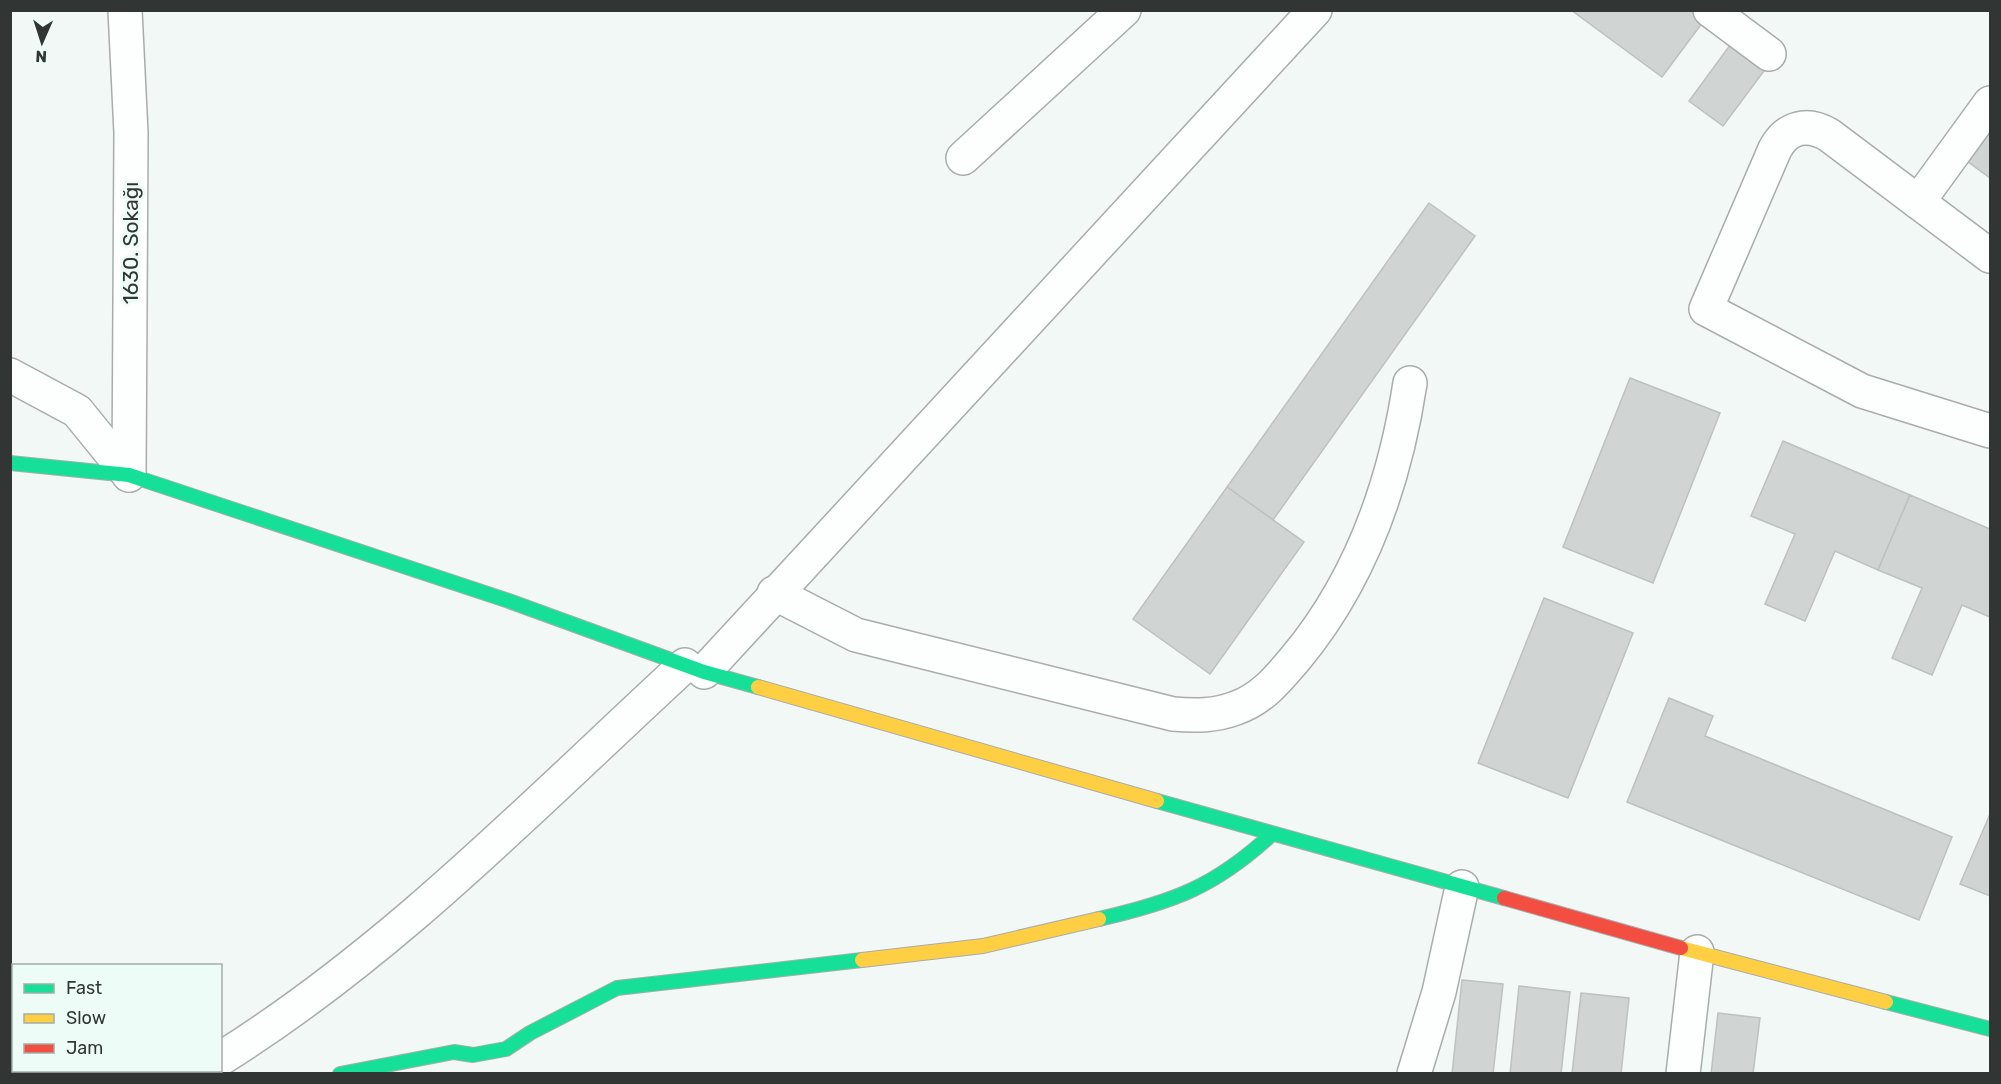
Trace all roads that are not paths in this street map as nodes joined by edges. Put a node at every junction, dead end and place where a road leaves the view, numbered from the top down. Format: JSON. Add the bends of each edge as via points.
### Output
{"nodes":[{"id":1,"x":125,"y":10,"type":"edge"},
{"id":2,"x":1124,"y":10,"type":"edge"},
{"id":3,"x":1315,"y":10,"type":"edge"},
{"id":4,"x":1710,"y":10,"type":"edge"},
{"id":5,"x":1769,"y":54,"type":"dead end"},
{"id":6,"x":1990,"y":104,"type":"edge"},
{"id":7,"x":963,"y":158,"type":"dead end"},
{"id":8,"x":1918,"y":202,"type":"junction"},
{"id":9,"x":1990,"y":256,"type":"edge"},
{"id":10,"x":10,"y":375,"type":"edge"},
{"id":11,"x":1410,"y":383,"type":"dead end"},
{"id":12,"x":1990,"y":431,"type":"edge"},
{"id":13,"x":10,"y":463,"type":"edge"},
{"id":14,"x":129,"y":475,"type":"junction"},
{"id":15,"x":774,"y":593,"type":"junction"},
{"id":16,"x":695,"y":668,"type":"junction"},
{"id":17,"x":1272,"y":834,"type":"junction"},
{"id":18,"x":1462,"y":887,"type":"junction"},
{"id":19,"x":1697,"y":952,"type":"junction"},
{"id":20,"x":1990,"y":1029,"type":"edge"},
{"id":21,"x":222,"y":1058,"type":"edge"},
{"id":22,"x":340,"y":1074,"type":"edge"},
{"id":23,"x":1414,"y":1074,"type":"edge"},
{"id":24,"x":1683,"y":1074,"type":"edge"}],
"edges":[{"from":1,"to":14,"type":"street","name":"1630. Sokağı","via":[[131,133]]},
{"from":2,"to":7,"type":"street"},
{"from":3,"to":15,"type":"street"},
{"from":4,"to":5,"type":"street"},
{"from":6,"to":8,"type":"street"},
{"from":8,"to":9,"type":"street"},
{"from":8,"to":12,"type":"street","via":[[1819,129],[1795,129],[1775,149],[1706,309],[1862,391]]},
{"from":10,"to":14,"type":"street","via":[[77,411]]},
{"from":11,"to":15,"type":"street","via":[[1389,481],[1373,529],[1351,575],[1315,632],[1273,685],[1238,708],[1195,716],[1162,712],[856,635]]},
{"from":13,"to":14,"type":"street"},
{"from":14,"to":16,"type":"street","via":[[487,593]]},
{"from":15,"to":16,"type":"street"},
{"from":16,"to":17,"type":"street"},
{"from":16,"to":21,"type":"street","via":[[406,922],[288,1014]]},
{"from":17,"to":18,"type":"street"},
{"from":17,"to":22,"type":"street","via":[[1221,878],[1155,906],[983,946],[616,988],[499,1051],[473,1055],[454,1052]]},
{"from":18,"to":19,"type":"street"},
{"from":18,"to":23,"type":"street","via":[[1439,992]]},
{"from":19,"to":20,"type":"street"},
{"from":19,"to":24,"type":"street"}]}
